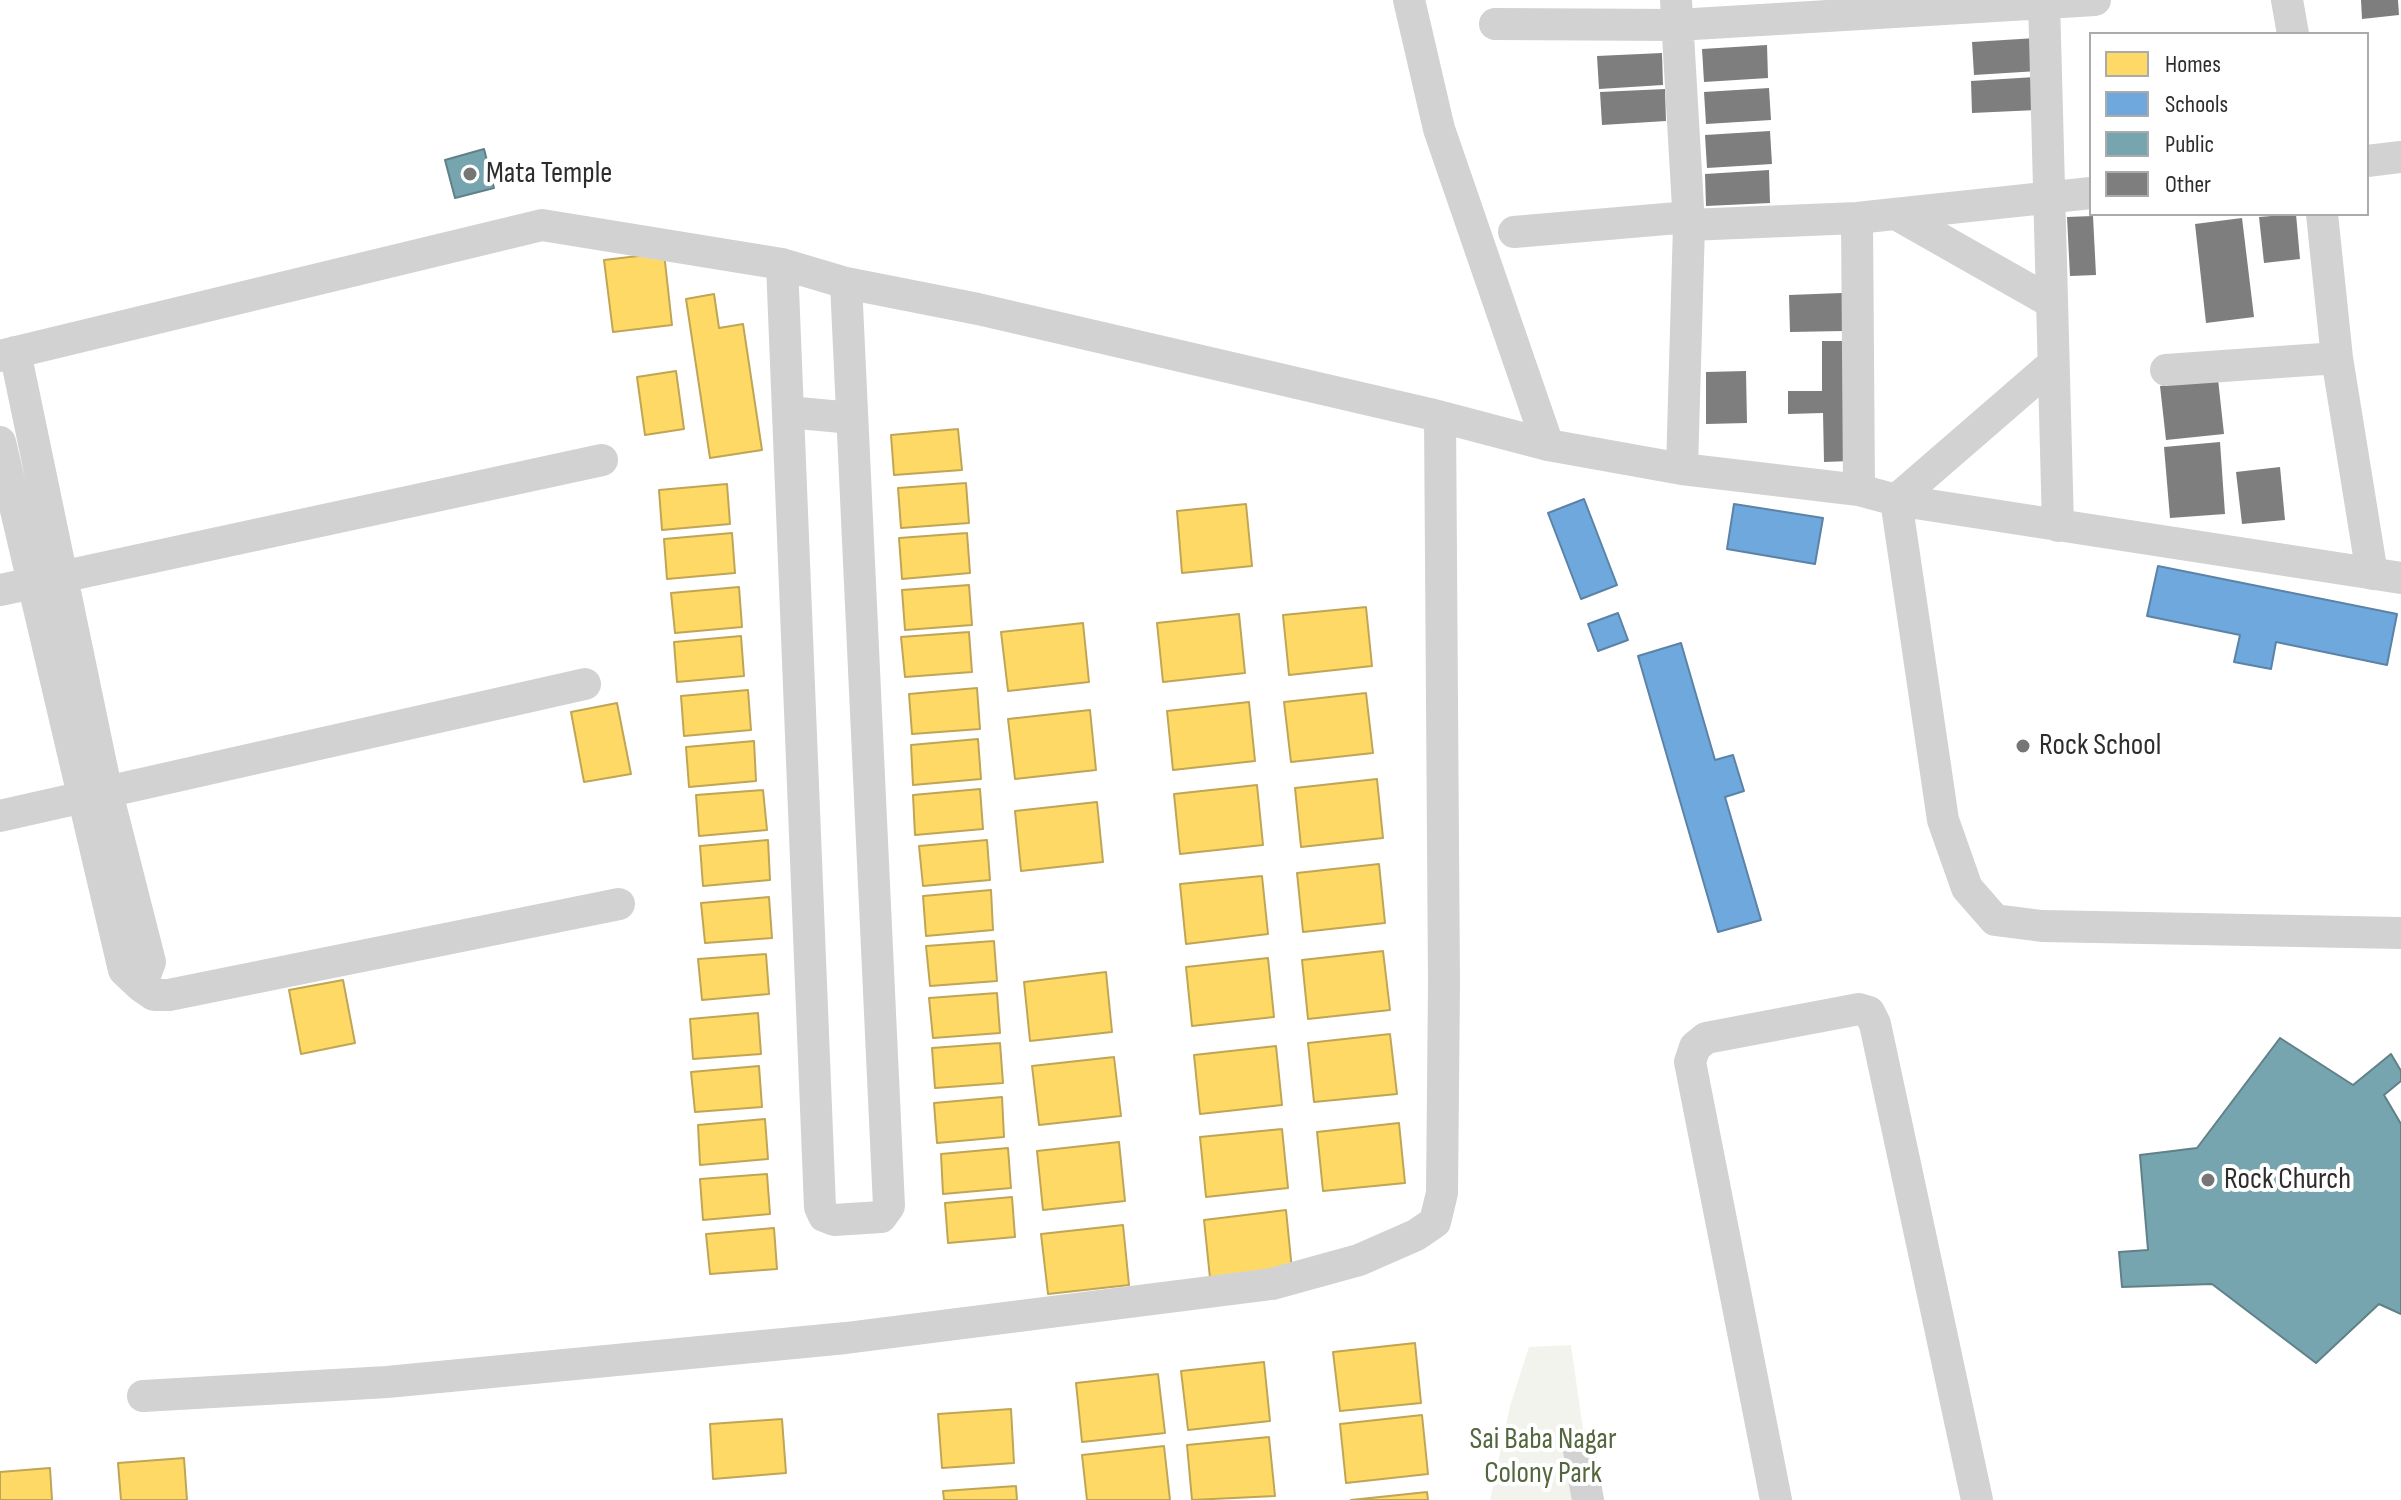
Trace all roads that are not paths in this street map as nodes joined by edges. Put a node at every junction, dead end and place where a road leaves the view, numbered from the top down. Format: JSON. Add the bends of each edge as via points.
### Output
{"nodes":[{"id":1,"x":1409,"y":0,"type":"edge"},
{"id":2,"x":2095,"y":0,"type":"edge"},
{"id":3,"x":2287,"y":0,"type":"edge"},
{"id":4,"x":2044,"y":2,"type":"edge"},
{"id":5,"x":1677,"y":13,"type":"edge"},
{"id":6,"x":1495,"y":24,"type":"dead end"},
{"id":7,"x":2293,"y":32,"type":"edge"},
{"id":8,"x":2401,"y":157,"type":"edge"},
{"id":9,"x":2369,"y":161,"type":"edge"},
{"id":10,"x":2089,"y":193,"type":"edge"},
{"id":11,"x":2048,"y":198,"type":"junction"},
{"id":12,"x":1896,"y":214,"type":"junction"},
{"id":13,"x":2322,"y":216,"type":"edge"},
{"id":14,"x":1857,"y":218,"type":"junction"},
{"id":15,"x":1689,"y":221,"type":"junction"},
{"id":16,"x":1514,"y":232,"type":"dead end"},
{"id":17,"x":782,"y":264,"type":"junction"},
{"id":18,"x":846,"y":283,"type":"junction"},
{"id":19,"x":2051,"y":302,"type":"junction"},
{"id":20,"x":7,"y":354,"type":"edge"},
{"id":21,"x":2337,"y":358,"type":"junction"},
{"id":22,"x":2053,"y":364,"type":"junction"},
{"id":23,"x":2166,"y":370,"type":"dead end"},
{"id":24,"x":788,"y":412,"type":"junction"},
{"id":25,"x":1440,"y":417,"type":"junction"},
{"id":26,"x":852,"y":418,"type":"junction"},
{"id":27,"x":0,"y":442,"type":"edge"},
{"id":28,"x":1548,"y":445,"type":"junction"},
{"id":29,"x":602,"y":460,"type":"dead end"},
{"id":30,"x":1682,"y":469,"type":"junction"},
{"id":31,"x":1859,"y":490,"type":"junction"},
{"id":32,"x":1896,"y":500,"type":"junction"},
{"id":33,"x":2058,"y":526,"type":"junction"},
{"id":34,"x":2387,"y":576,"type":"edge"},
{"id":35,"x":48,"y":579,"type":"junction"},
{"id":36,"x":0,"y":590,"type":"edge"},
{"id":37,"x":585,"y":684,"type":"dead end"},
{"id":38,"x":96,"y":796,"type":"junction"},
{"id":39,"x":0,"y":816,"type":"edge"},
{"id":40,"x":619,"y":904,"type":"dead end"},
{"id":41,"x":2401,"y":933,"type":"edge"},
{"id":42,"x":143,"y":1396,"type":"dead end"},
{"id":43,"x":1578,"y":1445,"type":"dead end"},
{"id":44,"x":1588,"y":1500,"type":"edge"},
{"id":45,"x":1776,"y":1500,"type":"edge"},
{"id":46,"x":1977,"y":1500,"type":"edge"}],
"edges":[{"from":1,"to":28,"type":"street","via":[[1439,129]]},
{"from":2,"to":4,"type":"street"},
{"from":3,"to":7,"type":"street"},
{"from":4,"to":5,"type":"street"},
{"from":4,"to":11,"type":"street"},
{"from":5,"to":6,"type":"street"},
{"from":5,"to":15,"type":"street"},
{"from":8,"to":9,"type":"street"},
{"from":10,"to":11,"type":"street"},
{"from":11,"to":12,"type":"street"},
{"from":11,"to":19,"type":"street"},
{"from":12,"to":14,"type":"street"},
{"from":12,"to":19,"type":"street"},
{"from":13,"to":21,"type":"street"},
{"from":14,"to":15,"type":"street"},
{"from":14,"to":31,"type":"street"},
{"from":15,"to":16,"type":"street"},
{"from":15,"to":30,"type":"street"},
{"from":17,"to":18,"type":"street"},
{"from":17,"to":20,"type":"street","via":[[542,225]]},
{"from":17,"to":24,"type":"street"},
{"from":18,"to":25,"type":"street"},
{"from":18,"to":26,"type":"street"},
{"from":19,"to":22,"type":"street"},
{"from":20,"to":35,"type":"street"},
{"from":21,"to":23,"type":"street"},
{"from":21,"to":34,"type":"street"},
{"from":22,"to":32,"type":"street"},
{"from":22,"to":33,"type":"street"},
{"from":24,"to":26,"type":"street"},
{"from":24,"to":26,"type":"street","via":[[820,1207],[834,1220],[881,1217],[889,1206]]},
{"from":25,"to":28,"type":"street"},
{"from":25,"to":42,"type":"street","via":[[1444,984],[1442,1193],[1435,1222],[1359,1260],[1272,1284],[846,1338],[387,1382]]},
{"from":27,"to":35,"type":"street"},
{"from":28,"to":30,"type":"street"},
{"from":29,"to":35,"type":"street"},
{"from":30,"to":31,"type":"street"},
{"from":31,"to":32,"type":"street"},
{"from":32,"to":33,"type":"street"},
{"from":32,"to":41,"type":"street","via":[[1943,820],[1967,888],[1995,920],[2042,926]]},
{"from":33,"to":34,"type":"street"},
{"from":35,"to":36,"type":"street"},
{"from":35,"to":38,"type":"street"},
{"from":37,"to":38,"type":"street"},
{"from":38,"to":39,"type":"street"},
{"from":38,"to":40,"type":"street","via":[[150,962],[141,986],[154,995]]},
{"from":43,"to":44,"type":"street"},
{"from":45,"to":46,"type":"street","via":[[1690,1062],[1695,1047],[1706,1038],[1859,1009],[1869,1012],[1875,1024]]}]}
